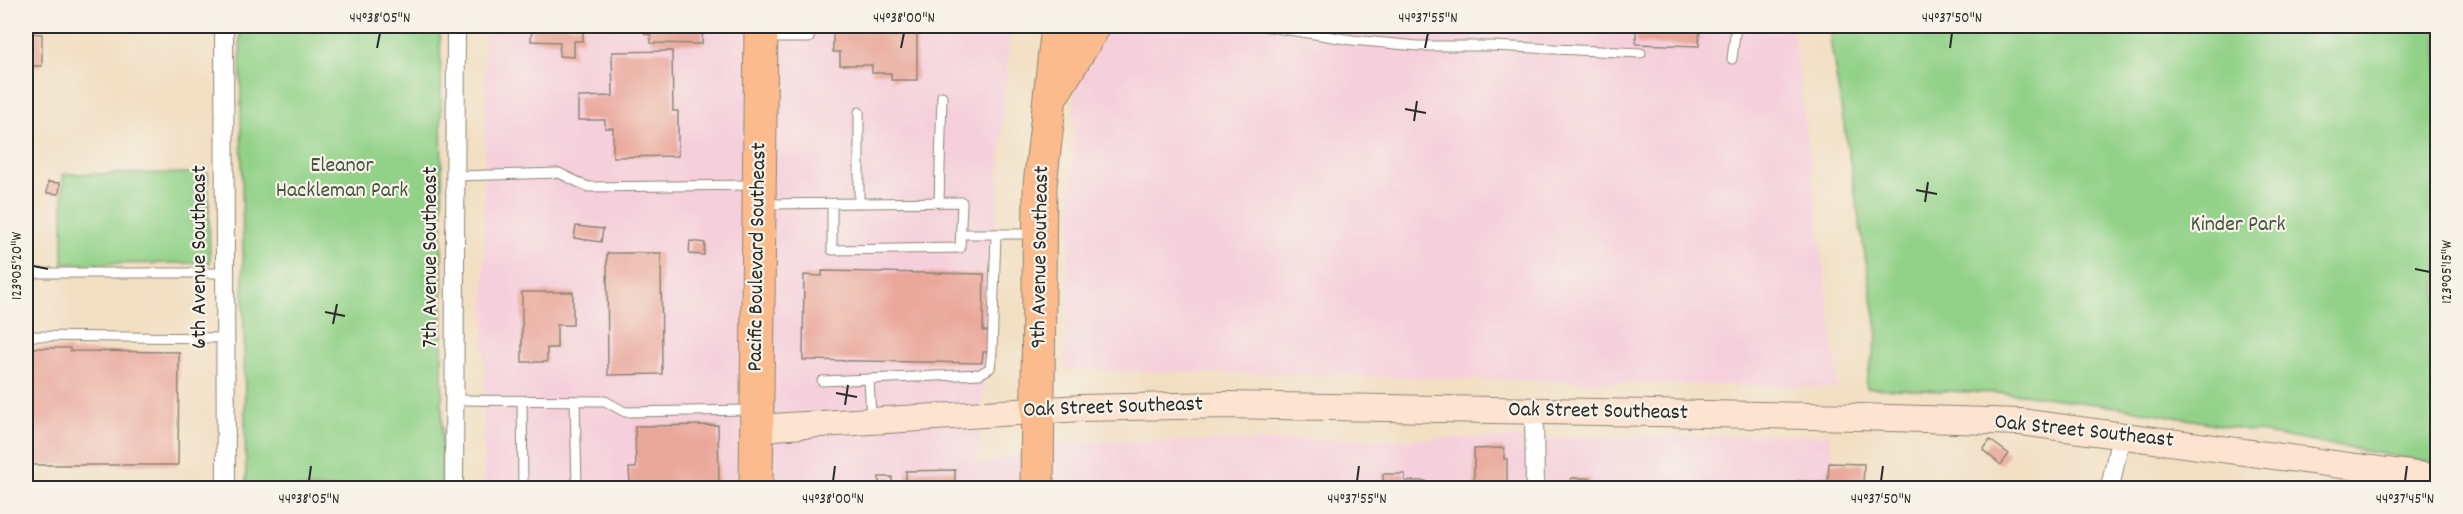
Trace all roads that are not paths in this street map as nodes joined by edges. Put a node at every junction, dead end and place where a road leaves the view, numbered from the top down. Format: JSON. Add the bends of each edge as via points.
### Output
{"nodes":[{"id":1,"x":225,"y":26,"type":"edge"},
{"id":2,"x":456,"y":26,"type":"edge"},
{"id":3,"x":810,"y":26,"type":"edge"},
{"id":4,"x":1058,"y":26,"type":"edge"},
{"id":5,"x":1094,"y":26,"type":"edge"},
{"id":6,"x":1263,"y":26,"type":"edge"},
{"id":7,"x":1736,"y":26,"type":"edge"},
{"id":8,"x":761,"y":32,"type":"edge"},
{"id":9,"x":1641,"y":53,"type":"dead end"},
{"id":10,"x":1732,"y":59,"type":"dead end"},
{"id":11,"x":942,"y":96,"type":"dead end"},
{"id":12,"x":1050,"y":99,"type":"junction"},
{"id":13,"x":859,"y":112,"type":"dead end"},
{"id":14,"x":455,"y":176,"type":"junction"},
{"id":15,"x":760,"y":195,"type":"junction"},
{"id":16,"x":939,"y":202,"type":"junction"},
{"id":17,"x":859,"y":203,"type":"junction"},
{"id":18,"x":832,"y":204,"type":"junction"},
{"id":19,"x":961,"y":234,"type":"junction"},
{"id":20,"x":996,"y":234,"type":"junction"},
{"id":21,"x":1040,"y":234,"type":"junction"},
{"id":22,"x":26,"y":273,"type":"edge"},
{"id":23,"x":224,"y":273,"type":"junction"},
{"id":24,"x":26,"y":336,"type":"edge"},
{"id":25,"x":224,"y":338,"type":"junction"},
{"id":26,"x":869,"y":379,"type":"junction"},
{"id":27,"x":822,"y":381,"type":"dead end"},
{"id":28,"x":455,"y":400,"type":"junction"},
{"id":29,"x":522,"y":401,"type":"junction"},
{"id":30,"x":575,"y":401,"type":"junction"},
{"id":31,"x":1038,"y":410,"type":"junction"},
{"id":32,"x":1534,"y":412,"type":"junction"},
{"id":33,"x":756,"y":419,"type":"junction"},
{"id":34,"x":871,"y":421,"type":"junction"},
{"id":35,"x":2121,"y":435,"type":"junction"},
{"id":36,"x":2438,"y":478,"type":"edge"},
{"id":37,"x":226,"y":489,"type":"edge"},
{"id":38,"x":454,"y":489,"type":"edge"},
{"id":39,"x":523,"y":489,"type":"edge"},
{"id":40,"x":577,"y":489,"type":"edge"},
{"id":41,"x":756,"y":489,"type":"edge"},
{"id":42,"x":1037,"y":489,"type":"edge"},
{"id":43,"x":1535,"y":489,"type":"edge"},
{"id":44,"x":2110,"y":489,"type":"edge"}],
"edges":[{"from":1,"to":23,"type":"street","name":"6th Avenue Southeast"},
{"from":2,"to":14,"type":"street","name":"7th Avenue Southeast"},
{"from":3,"to":8,"type":"lane","via":[[809,38]]},
{"from":4,"to":12,"type":"highway","name":"9th Avenue Southeast"},
{"from":5,"to":12,"type":"highway"},
{"from":6,"to":9,"type":"lane","via":[[1418,46]]},
{"from":7,"to":10,"type":"lane"},
{"from":8,"to":15,"type":"highway","name":"Pacific Boulevard Southeast"},
{"from":11,"to":16,"type":"lane"},
{"from":12,"to":21,"type":"highway","name":"9th Avenue Southeast","via":[[1040,185]]},
{"from":13,"to":17,"type":"lane"},
{"from":14,"to":15,"type":"lane","via":[[560,173],[588,187]]},
{"from":14,"to":28,"type":"street","name":"7th Avenue Southeast"},
{"from":15,"to":18,"type":"lane"},
{"from":15,"to":33,"type":"highway","name":"Pacific Boulevard Southeast"},
{"from":16,"to":17,"type":"lane"},
{"from":16,"to":19,"type":"lane","via":[[962,202]]},
{"from":17,"to":18,"type":"lane"},
{"from":18,"to":19,"type":"lane","via":[[832,250],[960,249]]},
{"from":19,"to":20,"type":"lane"},
{"from":20,"to":21,"type":"lane"},
{"from":20,"to":26,"type":"lane","via":[[990,368],[980,374]]},
{"from":21,"to":31,"type":"highway","name":"9th Avenue Southeast"},
{"from":22,"to":23,"type":"lane"},
{"from":23,"to":25,"type":"street","name":"6th Avenue Southeast"},
{"from":24,"to":25,"type":"lane"},
{"from":25,"to":37,"type":"street","name":"6th Avenue Southeast"},
{"from":26,"to":27,"type":"lane"},
{"from":26,"to":34,"type":"lane"},
{"from":28,"to":29,"type":"lane"},
{"from":28,"to":38,"type":"street","name":"7th Avenue Southeast"},
{"from":29,"to":30,"type":"lane"},
{"from":29,"to":39,"type":"lane"},
{"from":30,"to":33,"type":"lane","via":[[605,401],[625,412]]},
{"from":30,"to":40,"type":"lane"},
{"from":31,"to":32,"type":"street","name":"Oak Street Southeast","via":[[1225,405]]},
{"from":31,"to":34,"type":"street","name":"Oak Street Southeast"},
{"from":31,"to":42,"type":"highway","name":"9th Avenue Southeast"},
{"from":32,"to":35,"type":"street","name":"Oak Street Southeast","via":[[2010,422]]},
{"from":32,"to":43,"type":"street"},
{"from":33,"to":34,"type":"street","name":"Oak Street Southeast"},
{"from":33,"to":41,"type":"highway","name":"Pacific Boulevard Southeast"},
{"from":35,"to":36,"type":"street","name":"Oak Street Southeast"},
{"from":35,"to":44,"type":"street"}]}
